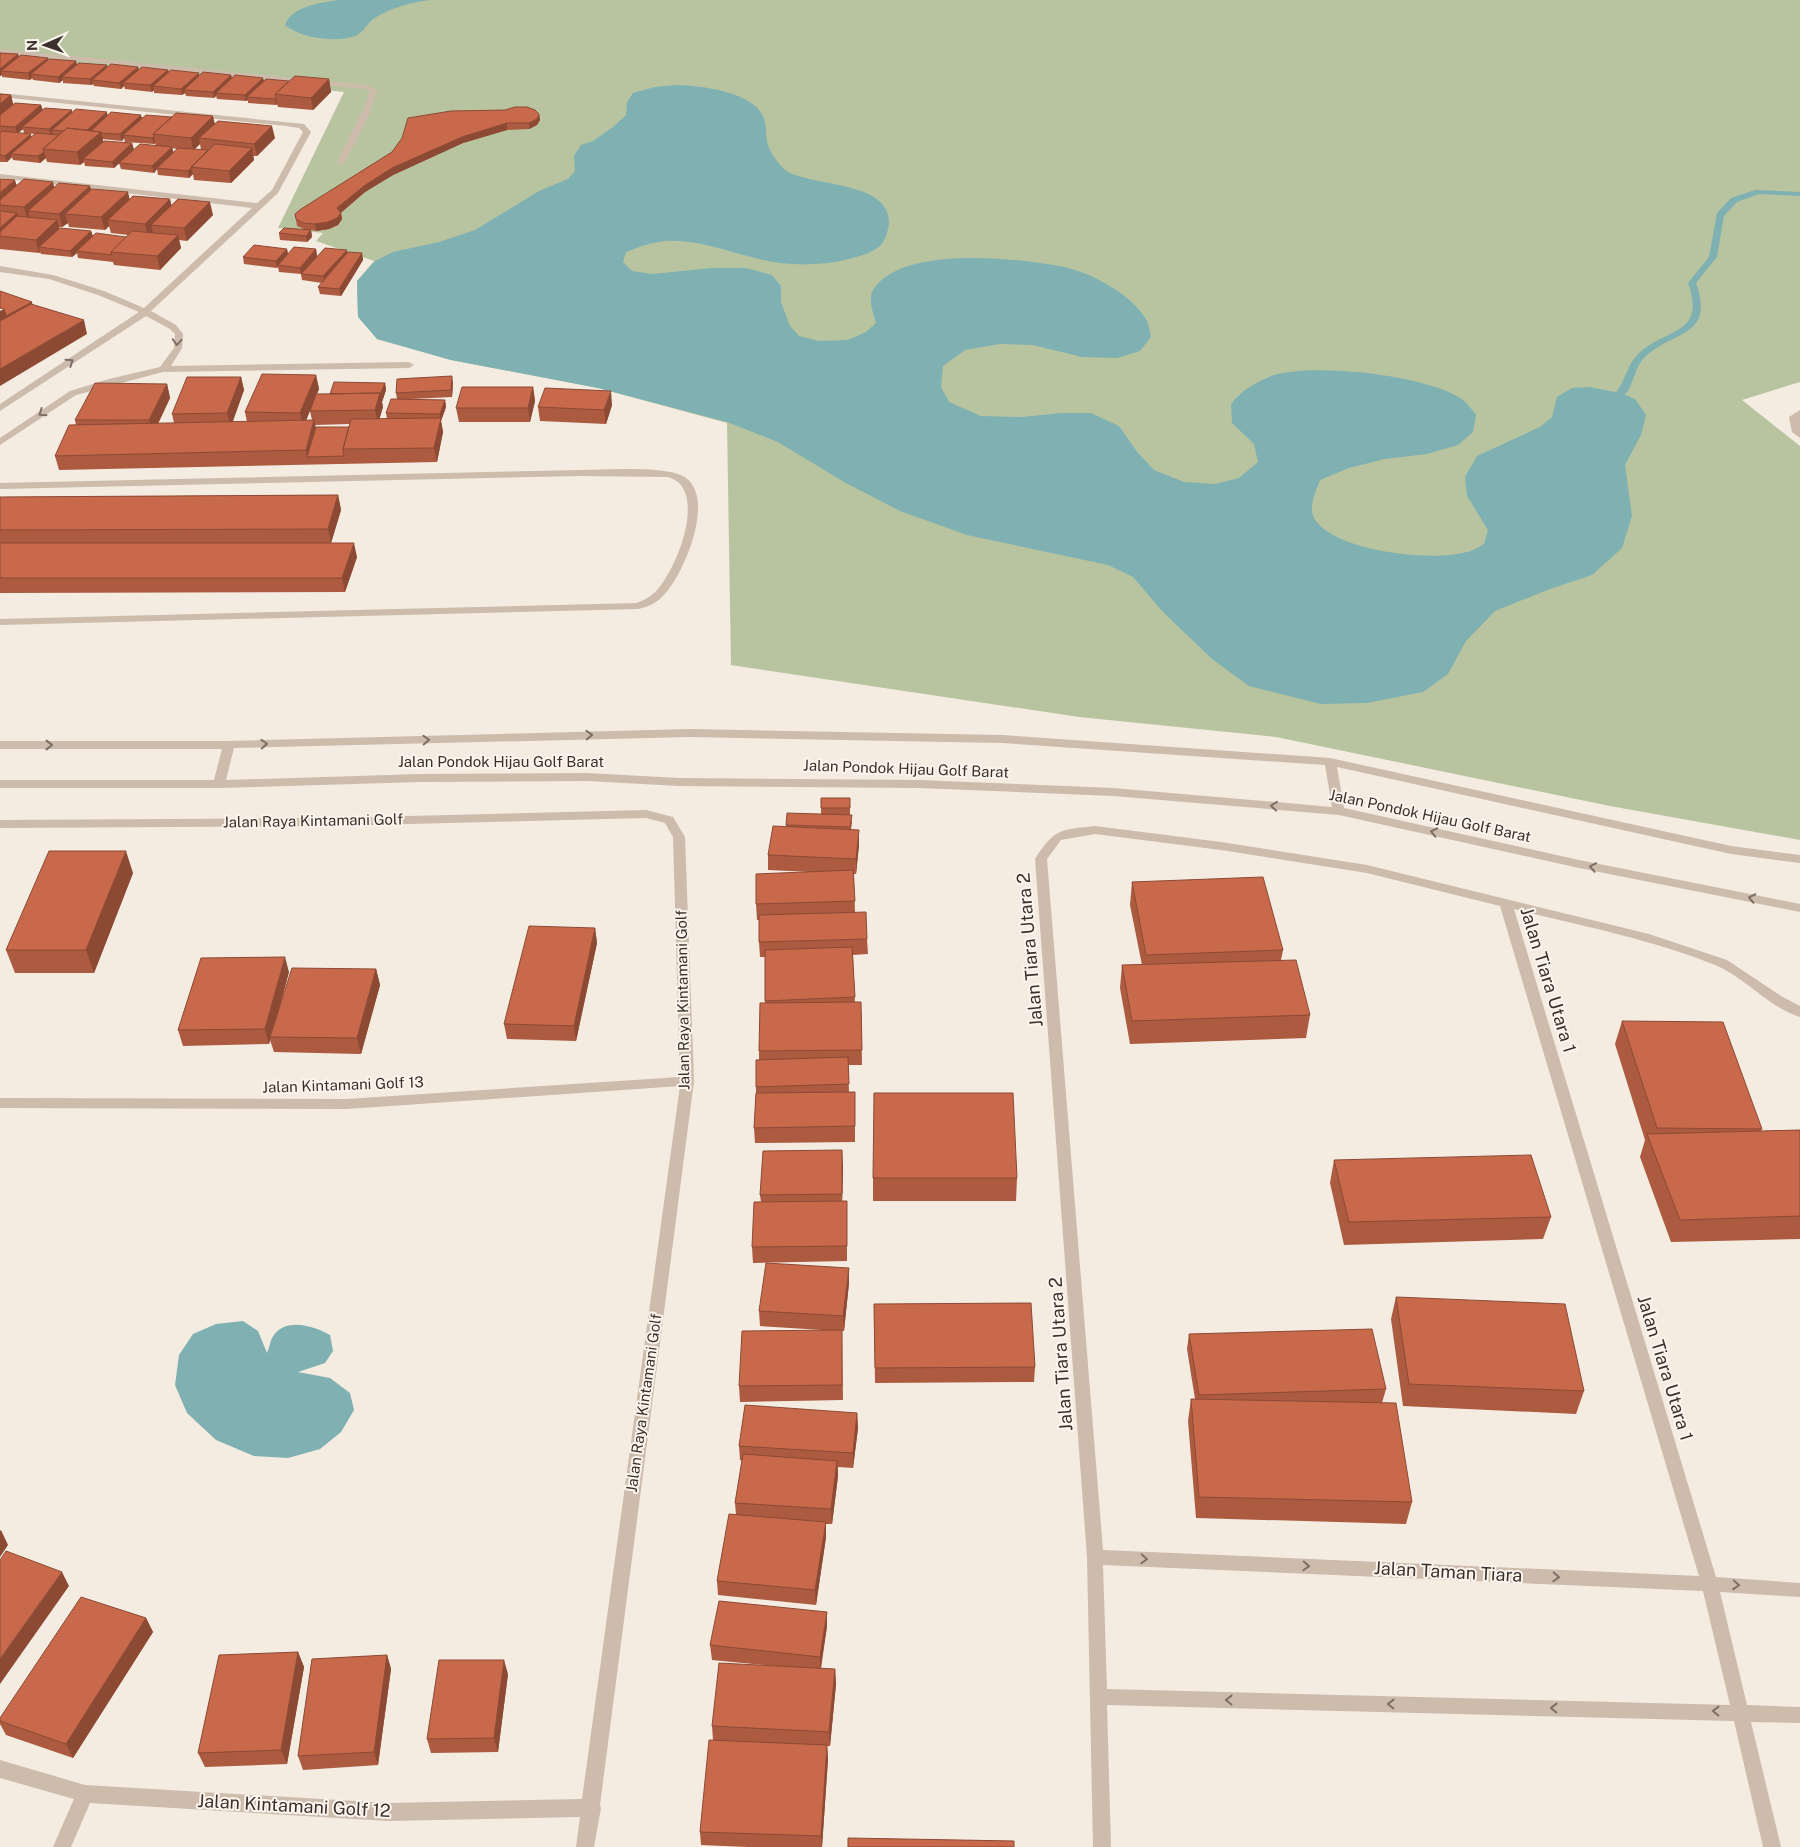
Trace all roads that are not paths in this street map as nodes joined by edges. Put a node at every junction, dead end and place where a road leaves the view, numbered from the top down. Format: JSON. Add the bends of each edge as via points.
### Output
{"nodes":[{"id":1,"x":0,"y":51,"type":"edge"},
{"id":2,"x":0,"y":95,"type":"edge"},
{"id":3,"x":341,"y":162,"type":"dead end"},
{"id":4,"x":0,"y":176,"type":"edge"},
{"id":5,"x":260,"y":206,"type":"junction"},
{"id":6,"x":0,"y":269,"type":"edge"},
{"id":7,"x":144,"y":313,"type":"junction"},
{"id":8,"x":409,"y":365,"type":"dead end"},
{"id":9,"x":162,"y":369,"type":"junction"},
{"id":10,"x":0,"y":408,"type":"edge"},
{"id":11,"x":1800,"y":413,"type":"edge"},
{"id":12,"x":1800,"y":435,"type":"edge"},
{"id":13,"x":0,"y":442,"type":"edge"},
{"id":14,"x":0,"y":486,"type":"edge"},
{"id":15,"x":0,"y":622,"type":"edge"},
{"id":16,"x":0,"y":745,"type":"edge"},
{"id":17,"x":229,"y":745,"type":"junction"},
{"id":18,"x":1330,"y":762,"type":"junction"},
{"id":19,"x":0,"y":784,"type":"edge"},
{"id":20,"x":219,"y":784,"type":"junction"},
{"id":21,"x":1339,"y":811,"type":"junction"},
{"id":22,"x":0,"y":824,"type":"edge"},
{"id":23,"x":1800,"y":859,"type":"edge"},
{"id":24,"x":1506,"y":904,"type":"junction"},
{"id":25,"x":1800,"y":908,"type":"edge"},
{"id":26,"x":1800,"y":1012,"type":"edge"},
{"id":27,"x":687,"y":1081,"type":"junction"},
{"id":28,"x":0,"y":1103,"type":"edge"},
{"id":29,"x":1095,"y":1556,"type":"junction"},
{"id":30,"x":1710,"y":1584,"type":"junction"},
{"id":31,"x":1800,"y":1590,"type":"edge"},
{"id":32,"x":1099,"y":1697,"type":"junction"},
{"id":33,"x":1740,"y":1712,"type":"junction"},
{"id":34,"x":1800,"y":1715,"type":"edge"},
{"id":35,"x":0,"y":1769,"type":"edge"},
{"id":36,"x":85,"y":1794,"type":"junction"},
{"id":37,"x":592,"y":1808,"type":"junction"},
{"id":38,"x":62,"y":1847,"type":"edge"},
{"id":39,"x":585,"y":1847,"type":"edge"},
{"id":40,"x":1102,"y":1847,"type":"edge"},
{"id":41,"x":1772,"y":1847,"type":"edge"}],
"edges":[{"from":1,"to":3,"type":"street","via":[[333,84],[353,90],[370,103]]},
{"from":2,"to":5,"type":"street","via":[[304,128],[306,136],[276,191]]},
{"from":4,"to":5,"type":"street"},
{"from":5,"to":7,"type":"street"},
{"from":6,"to":7,"type":"street","via":[[50,277],[101,293]]},
{"from":7,"to":9,"type":"street","one_way":true,"via":[[173,326],[179,334],[178,348]]},
{"from":10,"to":7,"type":"street","one_way":true},
{"from":8,"to":9,"type":"street"},
{"from":9,"to":13,"type":"street","one_way":true,"via":[[73,393]]},
{"from":11,"to":12,"type":"street","via":[[1794,418]]},
{"from":14,"to":15,"type":"street","via":[[662,474],[675,475],[687,486],[694,519],[686,550],[668,584],[651,601],[638,606]]},
{"from":16,"to":17,"type":"street","name":"Jalan Pondok Hijau Golf Barat","one_way":true},
{"from":17,"to":18,"type":"street","name":"Jalan Pondok Hijau Golf Barat","one_way":true,"via":[[700,733],[1002,740]]},
{"from":17,"to":20,"type":"street"},
{"from":18,"to":21,"type":"street"},
{"from":18,"to":23,"type":"street","name":"Jalan Pondok Hijau Golf Barat","via":[[1730,850]]},
{"from":19,"to":20,"type":"street","name":"Jalan Pondok Hijau Golf Barat"},
{"from":21,"to":20,"type":"street","name":"Jalan Pondok Hijau Golf Barat","one_way":true,"via":[[1112,792],[919,784],[586,778],[420,778]]},
{"from":25,"to":21,"type":"street","name":"Jalan Pondok Hijau Golf Barat","one_way":true},
{"from":22,"to":27,"type":"street","name":"Jalan Raya Kintamani Golf","via":[[327,822],[646,814],[669,820],[679,837]]},
{"from":24,"to":26,"type":"street","via":[[1649,938],[1722,963]]},
{"from":24,"to":29,"type":"street","name":"Jalan Tiara Utara 2","via":[[1367,869],[1095,830],[1057,837],[1040,859]]},
{"from":24,"to":30,"type":"street","name":"Jalan Tiara Utara 1"},
{"from":27,"to":28,"type":"street","name":"Jalan Kintamani Golf 13","via":[[348,1104]]},
{"from":27,"to":37,"type":"street","name":"Jalan Raya Kintamani Golf"},
{"from":29,"to":30,"type":"street","name":"Jalan Taman Tiara","one_way":true},
{"from":29,"to":32,"type":"street","name":"Jalan Tiara Utara 2"},
{"from":30,"to":31,"type":"street","name":"Jalan Taman Tiara","one_way":true},
{"from":30,"to":33,"type":"street","name":"Jalan Tiara Utara 1"},
{"from":33,"to":32,"type":"street","one_way":true},
{"from":32,"to":40,"type":"street","name":"Jalan Tiara Utara 2"},
{"from":33,"to":34,"type":"street"},
{"from":33,"to":41,"type":"street","name":"Jalan Tiara Utara 1"},
{"from":35,"to":36,"type":"street","name":"Jalan Kintamani Golf 12"},
{"from":36,"to":37,"type":"street","name":"Jalan Kintamani Golf 12","via":[[388,1812]]},
{"from":36,"to":38,"type":"street"},
{"from":37,"to":39,"type":"street","name":"Jalan Raya Kintamani Golf"}]}
